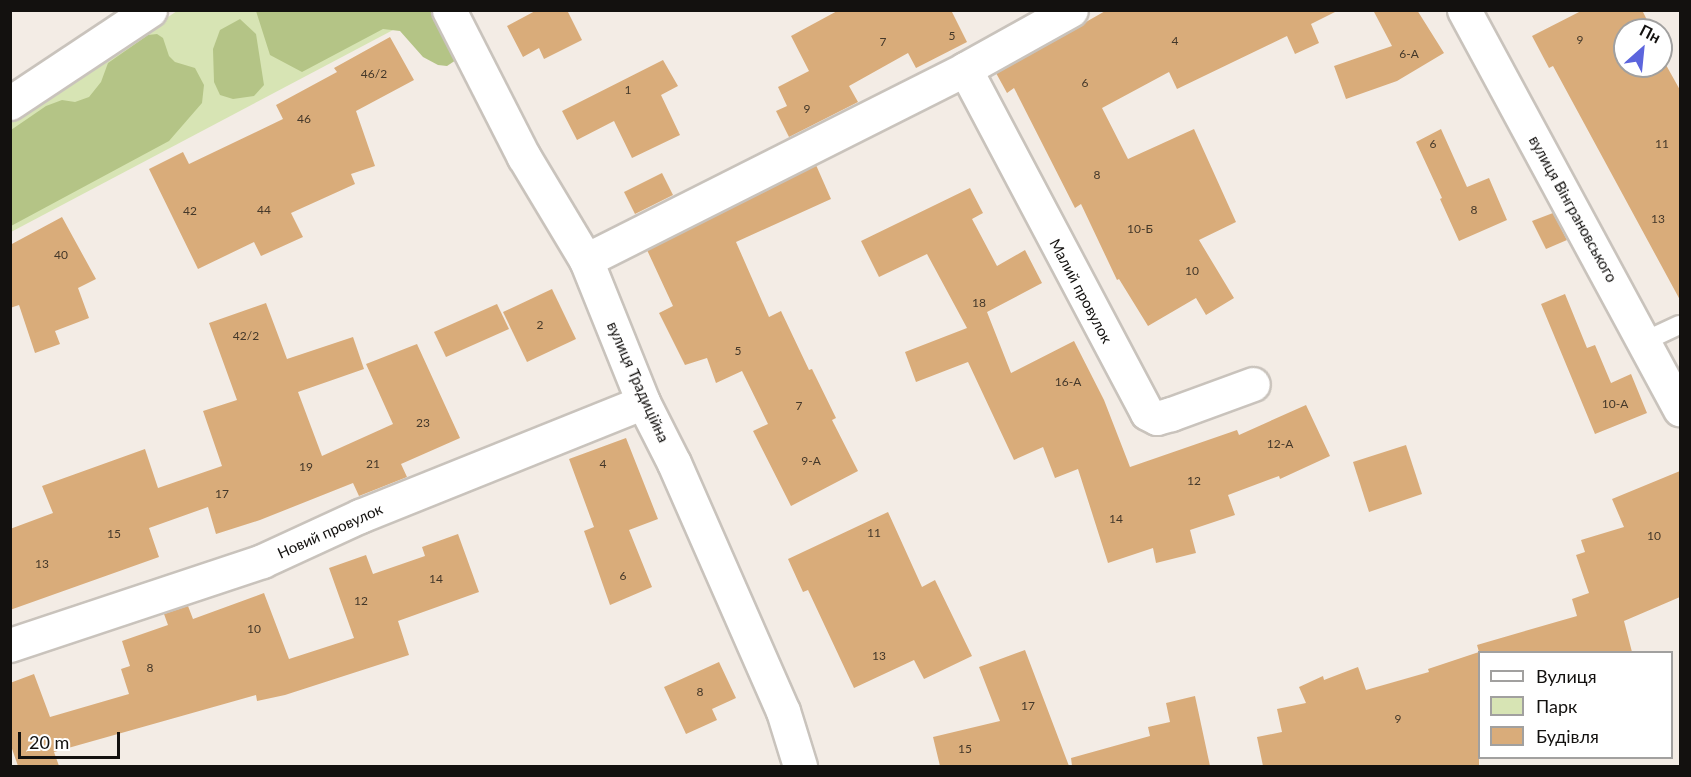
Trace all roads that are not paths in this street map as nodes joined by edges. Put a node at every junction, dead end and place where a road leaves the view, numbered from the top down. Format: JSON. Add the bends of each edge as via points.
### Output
{"nodes":[{"id":1,"x":150,"y":10,"type":"edge"},
{"id":2,"x":449,"y":10,"type":"edge"},
{"id":3,"x":1071,"y":10,"type":"edge"},
{"id":4,"x":1464,"y":10,"type":"edge"},
{"id":5,"x":965,"y":69,"type":"junction"},
{"id":6,"x":10,"y":103,"type":"edge"},
{"id":7,"x":586,"y":260,"type":"junction"},
{"id":8,"x":1680,"y":325,"type":"edge"},
{"id":9,"x":1645,"y":341,"type":"junction"},
{"id":10,"x":1253,"y":384,"type":"dead end"},
{"id":11,"x":643,"y":402,"type":"junction"},
{"id":12,"x":1680,"y":409,"type":"edge"},
{"id":13,"x":10,"y":645,"type":"edge"},
{"id":14,"x":800,"y":766,"type":"edge"}],
"edges":[{"from":1,"to":6,"type":"street"},
{"from":2,"to":7,"type":"street","name":"вулиця Традиційна","via":[[524,157]]},
{"from":3,"to":5,"type":"street"},
{"from":4,"to":9,"type":"street","name":"вулиця Вінграновського"},
{"from":5,"to":7,"type":"street"},
{"from":5,"to":10,"type":"street","name":"Малий провулок","via":[[1147,413],[1157,418]]},
{"from":7,"to":11,"type":"street","name":"вулиця Традиційна"},
{"from":8,"to":9,"type":"lane"},
{"from":9,"to":12,"type":"street","name":"вулиця Вінграновського"},
{"from":11,"to":13,"type":"street","name":"Новий провулок","via":[[360,516],[262,561]]},
{"from":11,"to":14,"type":"street","name":"вулиця Традиційна","via":[[674,463],[783,711]]}]}
